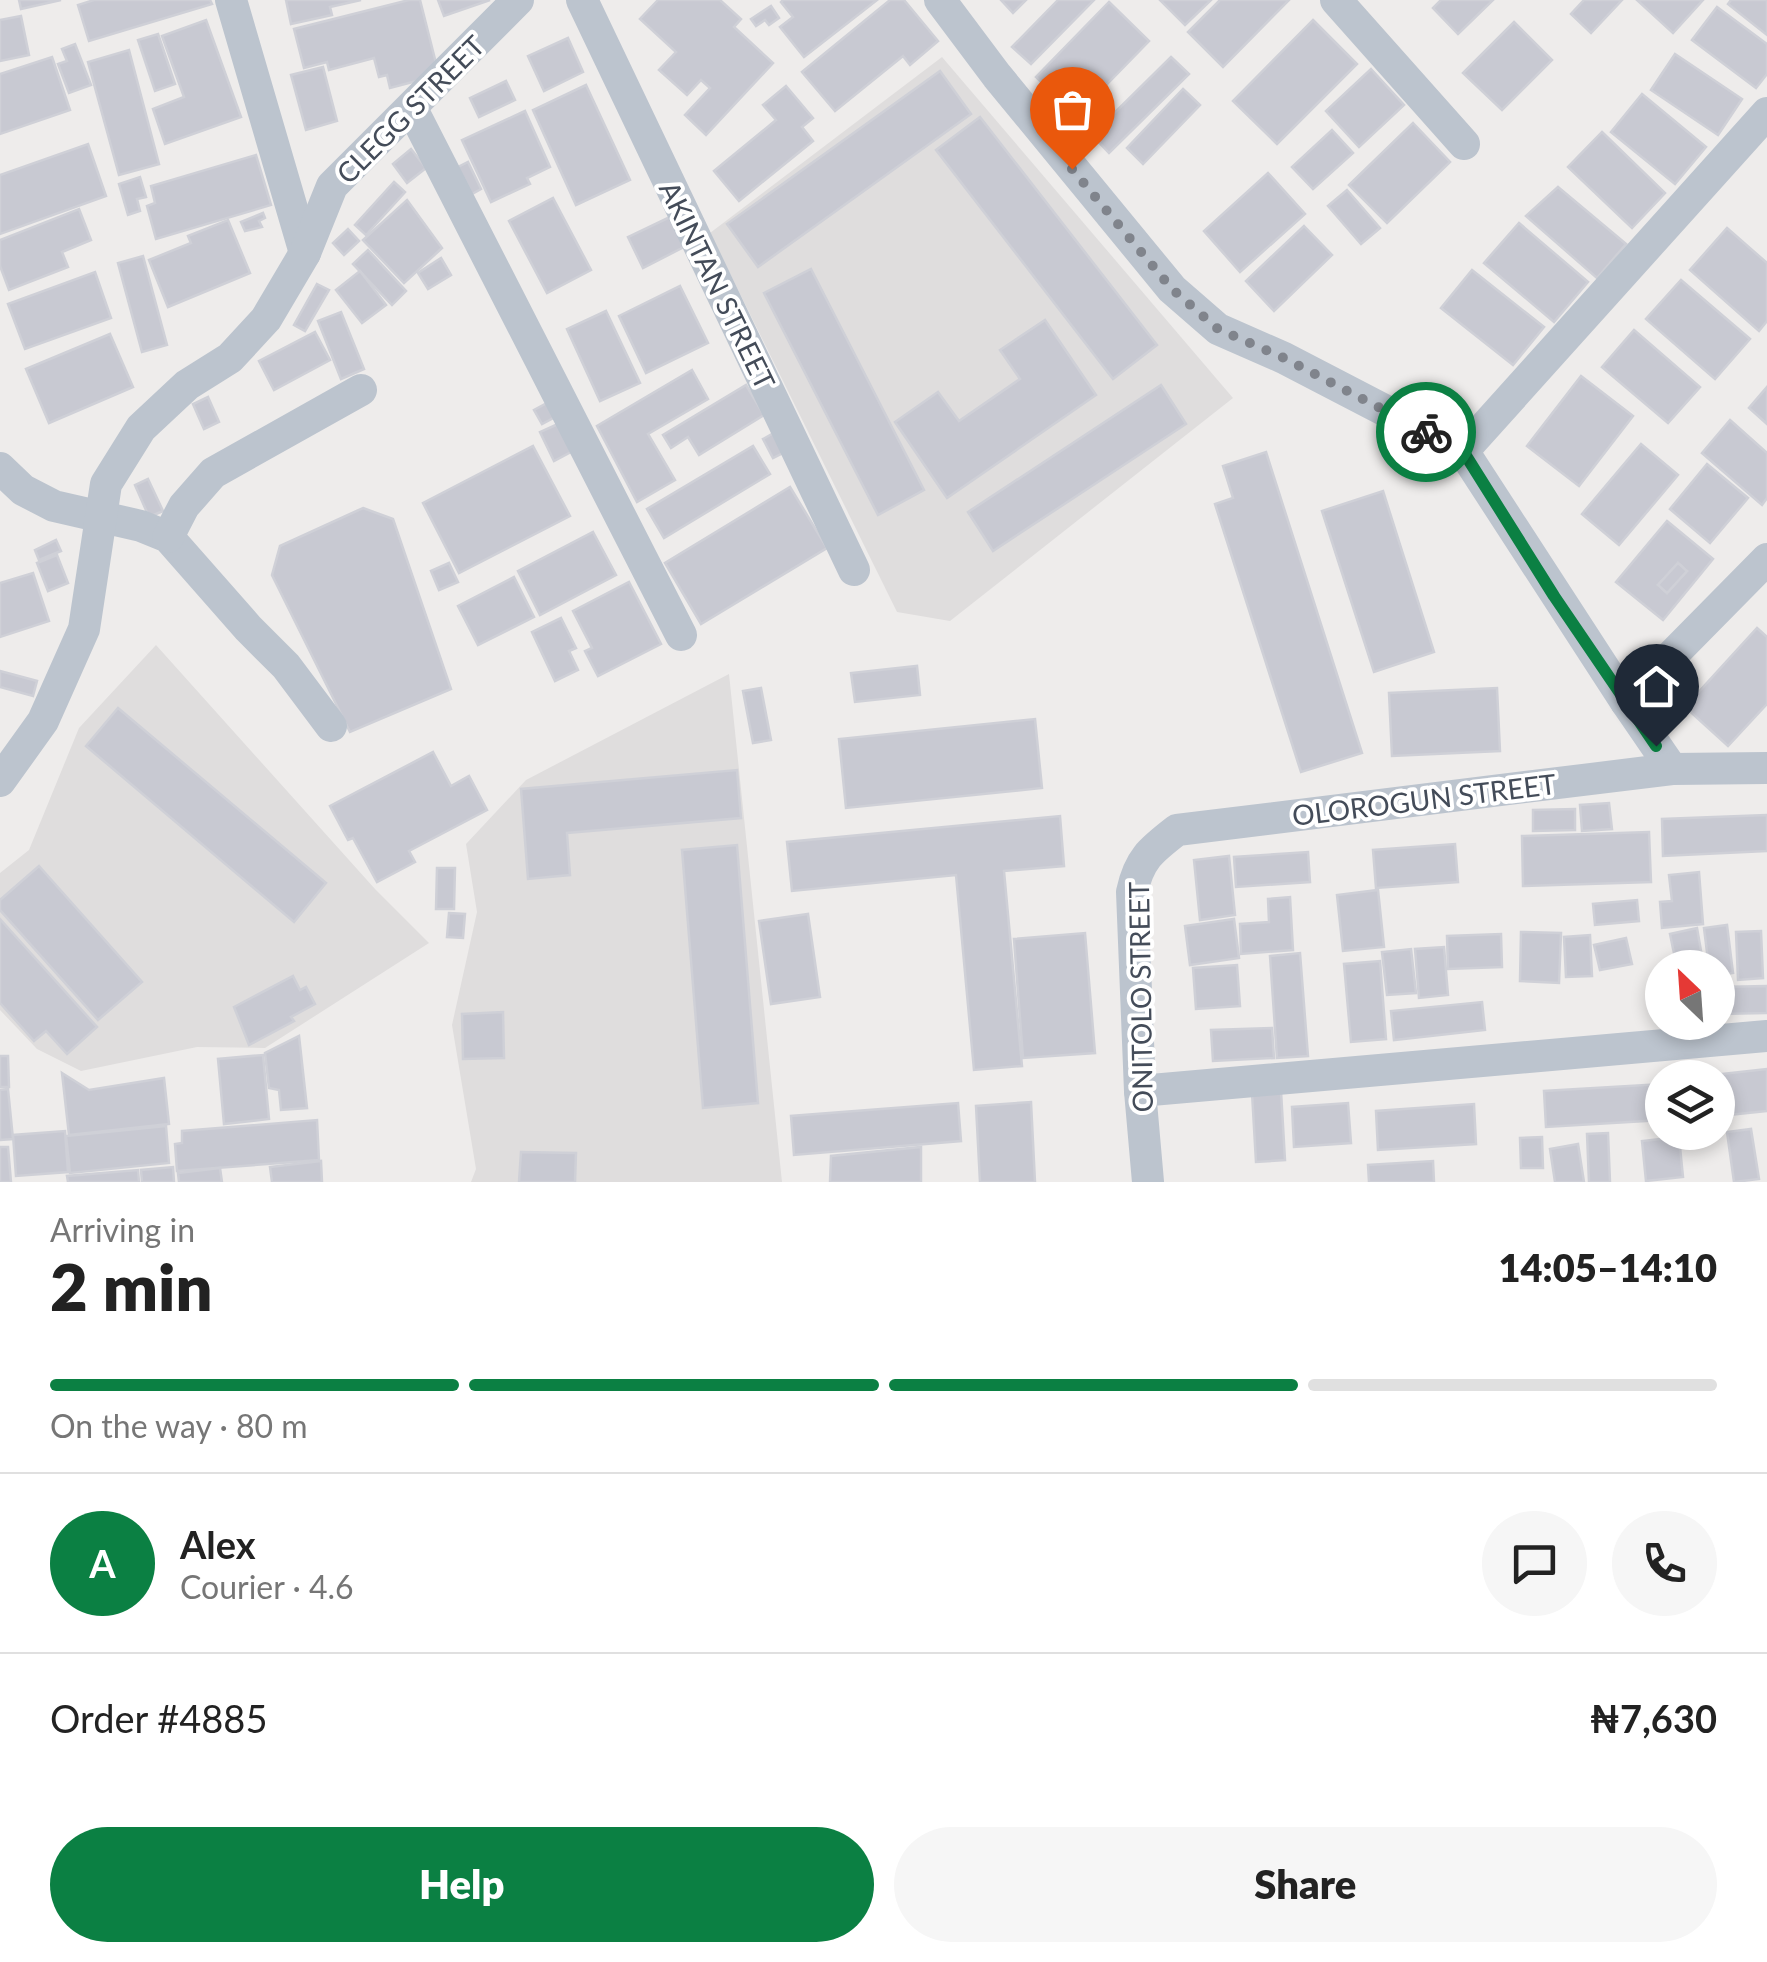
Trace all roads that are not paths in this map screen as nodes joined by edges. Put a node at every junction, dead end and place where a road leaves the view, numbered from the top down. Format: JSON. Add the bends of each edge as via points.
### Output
{"nodes":[{"id":1,"x":230,"y":0,"type":"edge"},
{"id":2,"x":518,"y":0,"type":"edge"},
{"id":3,"x":582,"y":0,"type":"edge"},
{"id":4,"x":940,"y":0,"type":"edge"},
{"id":5,"x":1336,"y":0,"type":"edge"},
{"id":6,"x":412,"y":109,"type":"junction"},
{"id":7,"x":1767,"y":113,"type":"edge"},
{"id":8,"x":1464,"y":144,"type":"dead end"},
{"id":9,"x":305,"y":253,"type":"junction"},
{"id":10,"x":361,"y":390,"type":"dead end"},
{"id":11,"x":1463,"y":451,"type":"junction"},
{"id":12,"x":0,"y":468,"type":"edge"},
{"id":13,"x":100,"y":515,"type":"junction"},
{"id":14,"x":168,"y":537,"type":"junction"},
{"id":15,"x":1767,"y":559,"type":"edge"},
{"id":16,"x":854,"y":570,"type":"dead end"},
{"id":17,"x":681,"y":635,"type":"dead end"},
{"id":18,"x":1626,"y":702,"type":"junction"},
{"id":19,"x":331,"y":726,"type":"dead end"},
{"id":20,"x":1672,"y":768,"type":"junction"},
{"id":21,"x":1767,"y":768,"type":"edge"},
{"id":22,"x":0,"y":782,"type":"edge"},
{"id":23,"x":1177,"y":830,"type":"joint"},
{"id":24,"x":1767,"y":1036,"type":"edge"},
{"id":25,"x":1140,"y":1091,"type":"junction"},
{"id":26,"x":1148,"y":1182,"type":"edge"}],
"edges":[{"from":1,"to":9,"type":"street"},
{"from":2,"to":6,"type":"street","name":"CLEGG STREET"},
{"from":3,"to":16,"type":"street","name":"AKINTAN STREET"},
{"from":4,"to":11,"type":"street","via":[[1172,289],[1218,329]]},
{"from":5,"to":8,"type":"street"},
{"from":6,"to":9,"type":"street","name":"CLEGG STREET","via":[[332,186]]},
{"from":6,"to":17,"type":"street"},
{"from":7,"to":11,"type":"street"},
{"from":9,"to":13,"type":"street","name":"CLEGG STREET","via":[[266,319],[230,358],[141,428],[106,484]]},
{"from":10,"to":14,"type":"street","via":[[213,474]]},
{"from":11,"to":18,"type":"street"},
{"from":12,"to":13,"type":"street","via":[[54,506]]},
{"from":13,"to":14,"type":"street"},
{"from":13,"to":22,"type":"street","name":"CLEGG STREET","via":[[84,629],[43,721]]},
{"from":14,"to":19,"type":"street","via":[[286,666]]},
{"from":15,"to":18,"type":"street"},
{"from":18,"to":20,"type":"street"},
{"from":20,"to":21,"type":"street","name":"OLOROGUN STREET"},
{"from":20,"to":23,"type":"street","name":"OLOROGUN STREET"},
{"from":23,"to":25,"type":"street","name":"ONITOLO STREET","via":[[1137,868],[1132,892]]},
{"from":24,"to":25,"type":"street"},
{"from":25,"to":26,"type":"street","name":"ONITOLO STREET"}]}
